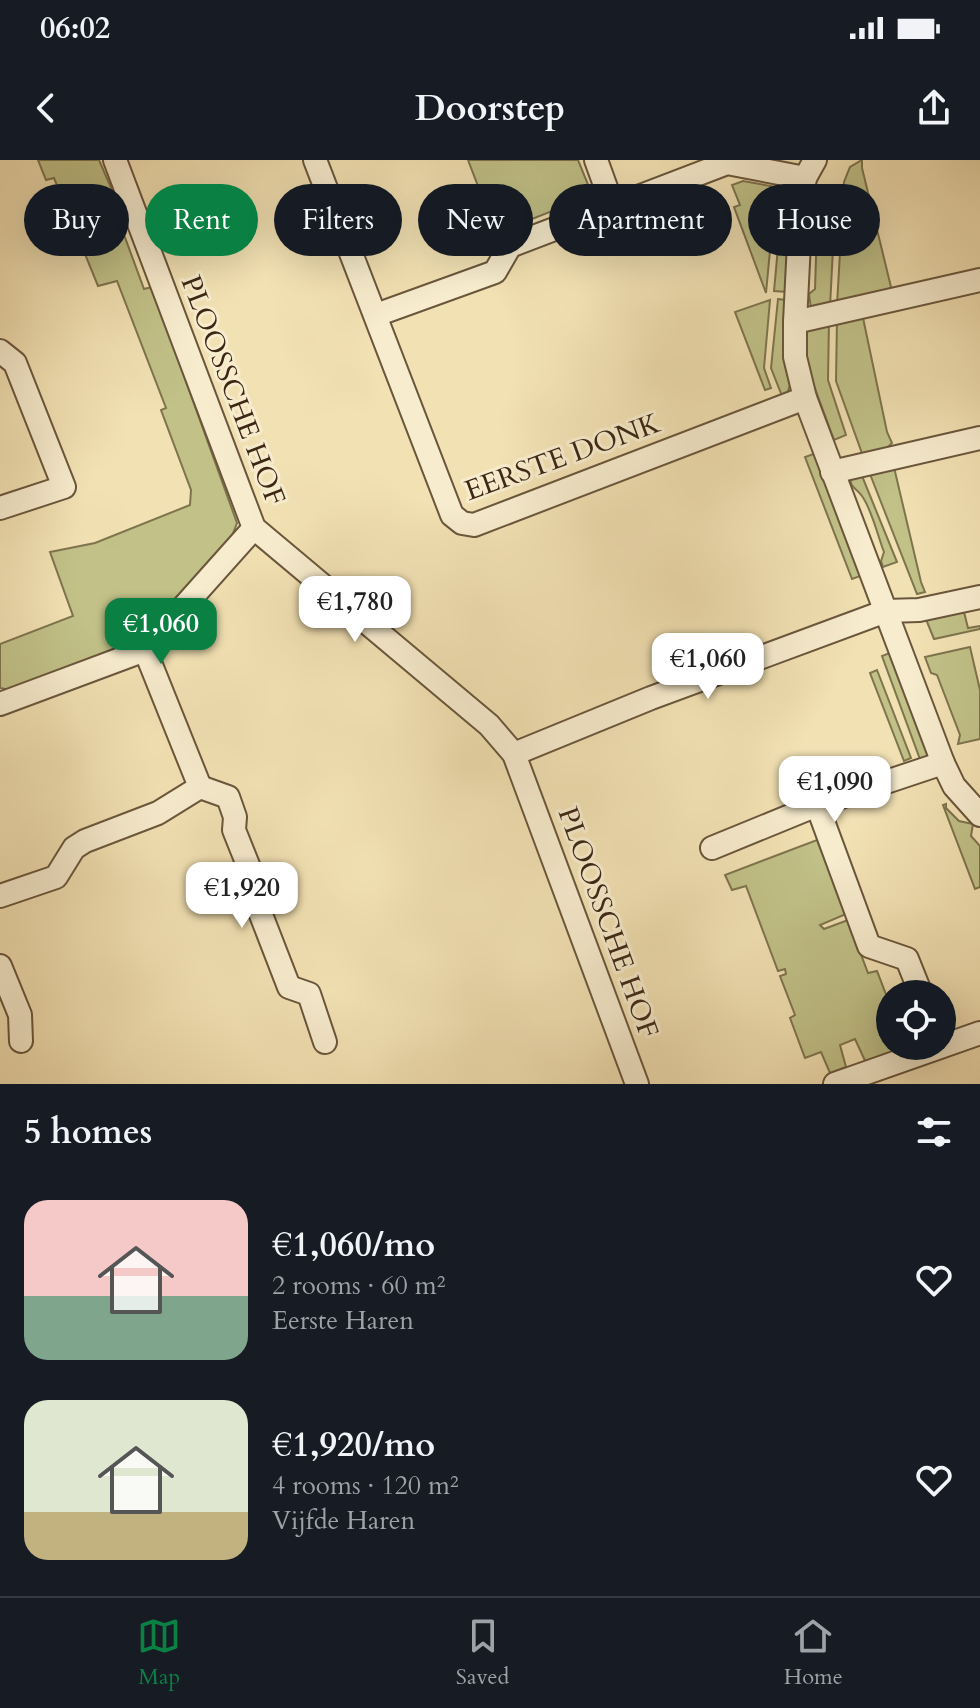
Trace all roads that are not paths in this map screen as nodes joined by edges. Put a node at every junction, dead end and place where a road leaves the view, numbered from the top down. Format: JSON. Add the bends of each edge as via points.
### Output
{"nodes":[{"id":1,"x":115,"y":160,"type":"edge"},
{"id":2,"x":315,"y":160,"type":"edge"},
{"id":3,"x":596,"y":160,"type":"edge"},
{"id":4,"x":810,"y":169,"type":"edge"},
{"id":5,"x":605,"y":184,"type":"edge"},
{"id":6,"x":673,"y":184,"type":"edge"},
{"id":7,"x":549,"y":231,"type":"edge"},
{"id":8,"x":980,"y":280,"type":"edge"},
{"id":9,"x":376,"y":315,"type":"junction"},
{"id":10,"x":795,"y":322,"type":"junction"},
{"id":11,"x":0,"y":351,"type":"edge"},
{"id":12,"x":805,"y":398,"type":"junction"},
{"id":13,"x":980,"y":438,"type":"edge"},
{"id":14,"x":832,"y":472,"type":"junction"},
{"id":15,"x":0,"y":508,"type":"edge"},
{"id":16,"x":254,"y":528,"type":"junction"},
{"id":17,"x":980,"y":597,"type":"edge"},
{"id":18,"x":886,"y":611,"type":"junction"},
{"id":19,"x":145,"y":650,"type":"junction"},
{"id":20,"x":0,"y":704,"type":"edge"},
{"id":21,"x":514,"y":754,"type":"junction"},
{"id":22,"x":943,"y":763,"type":"junction"},
{"id":23,"x":200,"y":787,"type":"junction"},
{"id":24,"x":817,"y":805,"type":"junction"},
{"id":25,"x":980,"y":815,"type":"edge"},
{"id":26,"x":712,"y":848,"type":"dead end"},
{"id":27,"x":0,"y":896,"type":"edge"},
{"id":28,"x":0,"y":966,"type":"edge"},
{"id":29,"x":915,"y":980,"type":"edge"},
{"id":30,"x":980,"y":1033,"type":"edge"},
{"id":31,"x":21,"y":1041,"type":"dead end"},
{"id":32,"x":956,"y":1041,"type":"edge"},
{"id":33,"x":325,"y":1042,"type":"dead end"},
{"id":34,"x":902,"y":1060,"type":"edge"},
{"id":35,"x":637,"y":1084,"type":"edge"},
{"id":36,"x":835,"y":1084,"type":"edge"}],
"edges":[{"from":1,"to":16,"type":"street","name":"PLOOSSCHE HOF"},
{"from":2,"to":9,"type":"street","name":"EERSTE DONK"},
{"from":3,"to":5,"type":"street"},
{"from":4,"to":6,"type":"street","via":[[727,163]]},
{"from":4,"to":10,"type":"street","via":[[801,203]]},
{"from":7,"to":9,"type":"street","via":[[510,246],[495,272]]},
{"from":8,"to":10,"type":"street"},
{"from":9,"to":12,"type":"street","name":"EERSTE DONK","via":[[435,476],[452,515],[462,523],[474,525]]},
{"from":10,"to":12,"type":"street","via":[[795,357]]},
{"from":11,"to":15,"type":"street","via":[[15,363],[64,487]]},
{"from":12,"to":14,"type":"street"},
{"from":13,"to":14,"type":"street"},
{"from":14,"to":18,"type":"street"},
{"from":16,"to":19,"type":"street"},
{"from":16,"to":21,"type":"street","name":"PLOOSSCHE HOF","via":[[489,725]]},
{"from":17,"to":18,"type":"street"},
{"from":18,"to":21,"type":"street"},
{"from":18,"to":22,"type":"street"},
{"from":19,"to":20,"type":"street"},
{"from":19,"to":23,"type":"street"},
{"from":21,"to":35,"type":"street","name":"PLOOSSCHE HOF"},
{"from":22,"to":24,"type":"street"},
{"from":22,"to":25,"type":"street","via":[[954,786]]},
{"from":23,"to":27,"type":"street","via":[[158,813],[85,841],[74,848],[56,877]]},
{"from":23,"to":33,"type":"street","via":[[228,797],[234,830],[260,895],[258,907],[289,987],[309,994]]},
{"from":24,"to":26,"type":"street"},
{"from":24,"to":29,"type":"street","via":[[869,946],[907,959]]},
{"from":28,"to":31,"type":"street","via":[[20,1015]]},
{"from":30,"to":32,"type":"street"},
{"from":34,"to":36,"type":"street"}]}
